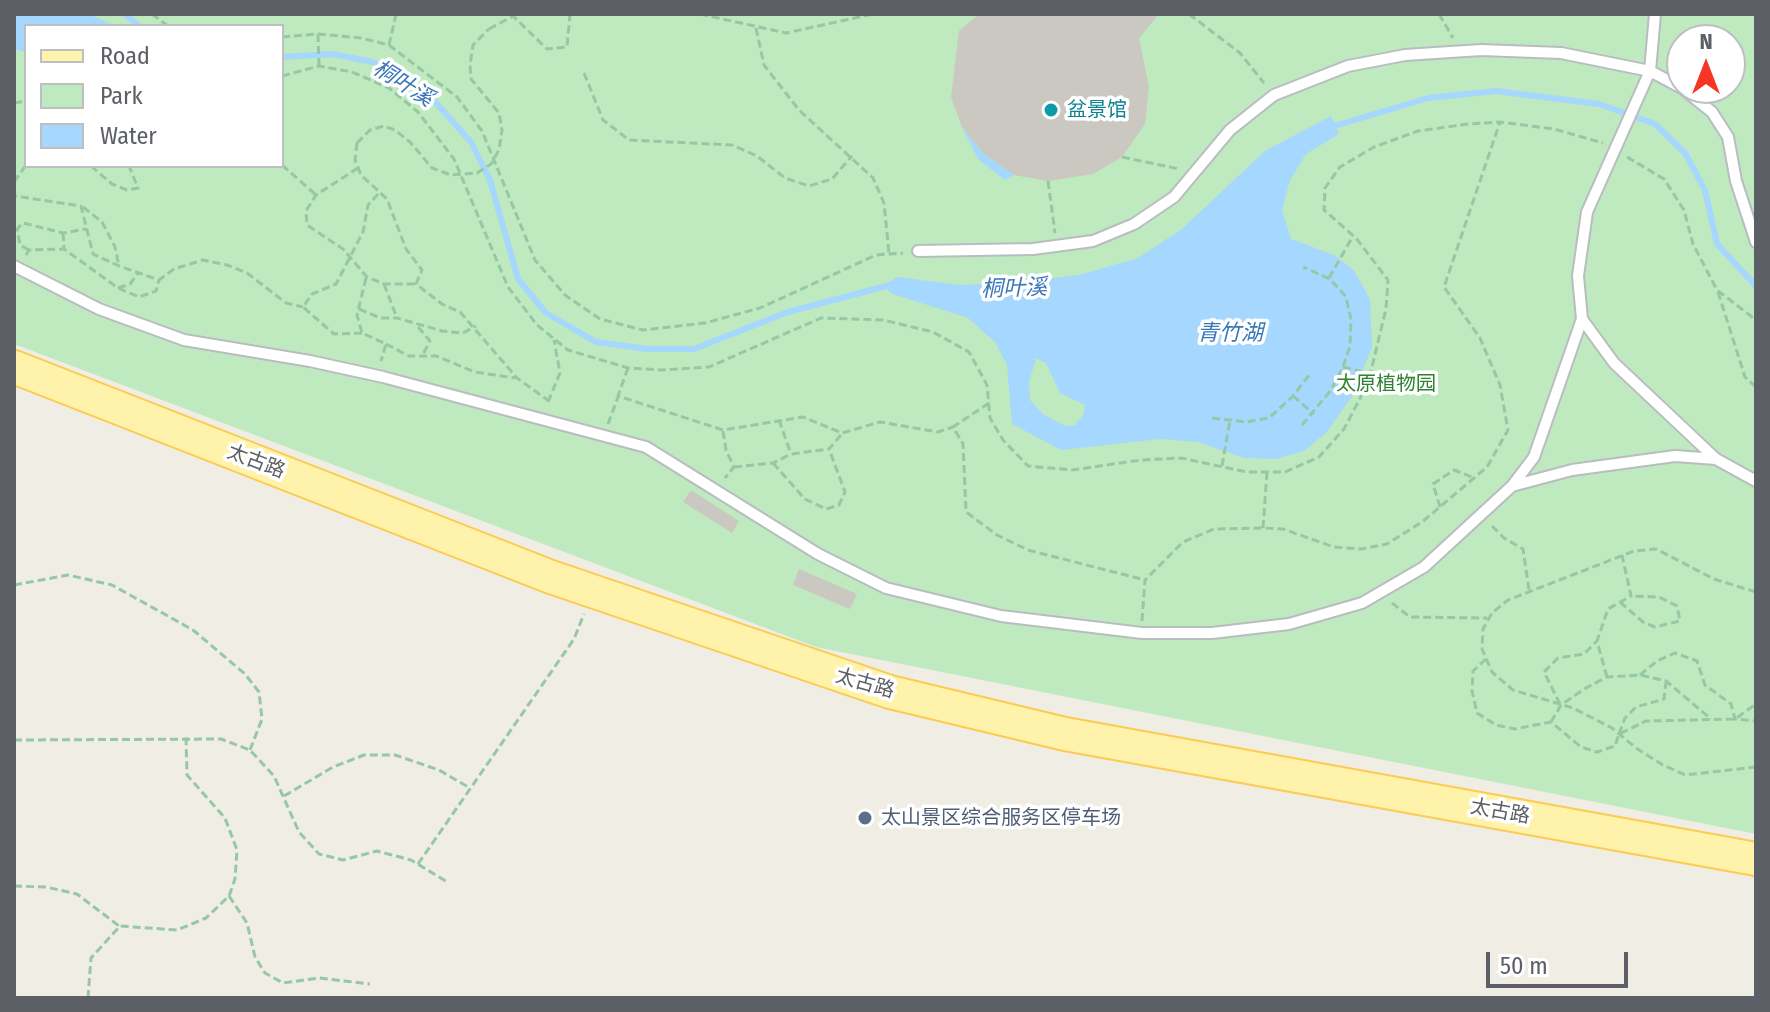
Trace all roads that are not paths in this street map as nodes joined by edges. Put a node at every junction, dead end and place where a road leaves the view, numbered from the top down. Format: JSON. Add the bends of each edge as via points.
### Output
{"nodes":[{"id":1,"x":1655,"y":14,"type":"edge"},
{"id":2,"x":1650,"y":71,"type":"junction"},
{"id":3,"x":1666,"y":80,"type":"edge"},
{"id":4,"x":1702,"y":104,"type":"edge"},
{"id":5,"x":1756,"y":242,"type":"edge"},
{"id":6,"x":918,"y":251,"type":"road end"},
{"id":7,"x":16,"y":267,"type":"edge"},
{"id":8,"x":1582,"y":319,"type":"junction"},
{"id":9,"x":14,"y":367,"type":"edge"},
{"id":10,"x":14,"y":390,"type":"edge"},
{"id":11,"x":1716,"y":459,"type":"junction"},
{"id":12,"x":1756,"y":481,"type":"edge"},
{"id":13,"x":1512,"y":486,"type":"junction"},
{"id":14,"x":1756,"y":859,"type":"edge"},
{"id":15,"x":1756,"y":880,"type":"edge"}],
"edges":[{"from":1,"to":2,"type":"lane"},
{"from":2,"to":3,"type":"lane"},
{"from":2,"to":6,"type":"lane","via":[[1561,53],[1459,51],[1348,66],[1274,95],[1230,130],[1174,197],[1134,224],[1093,241],[1056,246]]},
{"from":2,"to":8,"type":"lane","via":[[1587,212],[1578,276]]},
{"from":4,"to":5,"type":"lane","via":[[1728,137]]},
{"from":7,"to":13,"type":"lane","via":[[99,309],[184,340],[377,376],[646,447],[818,554],[886,588],[1001,616],[1142,633],[1212,633],[1289,624],[1362,603],[1424,567]]},
{"from":8,"to":11,"type":"lane","via":[[1614,363]]},
{"from":8,"to":13,"type":"lane","via":[[1534,457]]},
{"from":9,"to":14,"type":"main road","name":"太古路","via":[[551,577],[890,692],[1065,734]]},
{"from":10,"to":15,"type":"main road","name":"太古路","via":[[766,676],[933,726]]},
{"from":11,"to":12,"type":"lane"},
{"from":11,"to":13,"type":"lane","via":[[1675,456],[1572,470]]}]}
